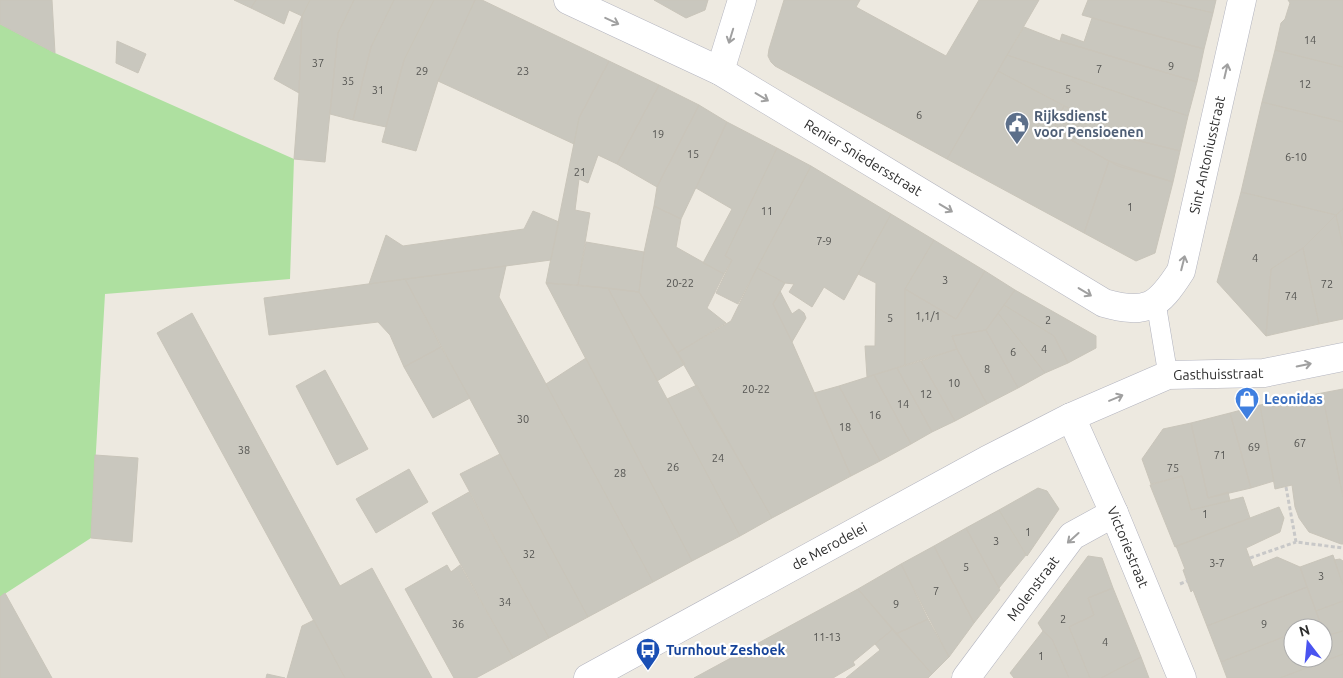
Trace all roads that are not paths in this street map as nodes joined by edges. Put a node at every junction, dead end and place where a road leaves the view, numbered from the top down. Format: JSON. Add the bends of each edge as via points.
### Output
{"nodes":[{"id":1,"x":568,"y":0,"type":"edge"},
{"id":2,"x":742,"y":0,"type":"edge"},
{"id":3,"x":1242,"y":0,"type":"edge"},
{"id":4,"x":720,"y":72,"type":"junction"},
{"id":5,"x":1156,"y":303,"type":"junction"},
{"id":6,"x":1343,"y":357,"type":"edge"},
{"id":7,"x":1168,"y":375,"type":"junction"},
{"id":8,"x":1071,"y":417,"type":"junction"},
{"id":9,"x":1114,"y":513,"type":"junction"},
{"id":10,"x":588,"y":678,"type":"edge"},
{"id":11,"x":966,"y":678,"type":"edge"},
{"id":12,"x":1182,"y":678,"type":"edge"}],
"edges":[{"from":1,"to":4,"type":"street","name":"Renier Sniedersstraat","one_way":true},
{"from":2,"to":4,"type":"street","one_way":true},
{"from":5,"to":3,"type":"street","name":"Sint Antoniusstraat","one_way":true,"via":[[1181,271]]},
{"from":4,"to":5,"type":"street","name":"Renier Sniedersstraat","one_way":true,"via":[[1104,303],[1122,308],[1141,308]]},
{"from":5,"to":7,"type":"lane"},
{"from":7,"to":6,"type":"street","name":"Gasthuisstraat","one_way":true,"via":[[1264,373]]},
{"from":8,"to":7,"type":"street","name":"Gasthuisstraat","one_way":true},
{"from":8,"to":9,"type":"street","name":"Victoriestraat"},
{"from":8,"to":10,"type":"street","name":"de Merodelei"},
{"from":9,"to":11,"type":"street","name":"Molenstraat","one_way":true,"via":[[1072,536]]},
{"from":9,"to":12,"type":"street","name":"Victoriestraat"}]}
